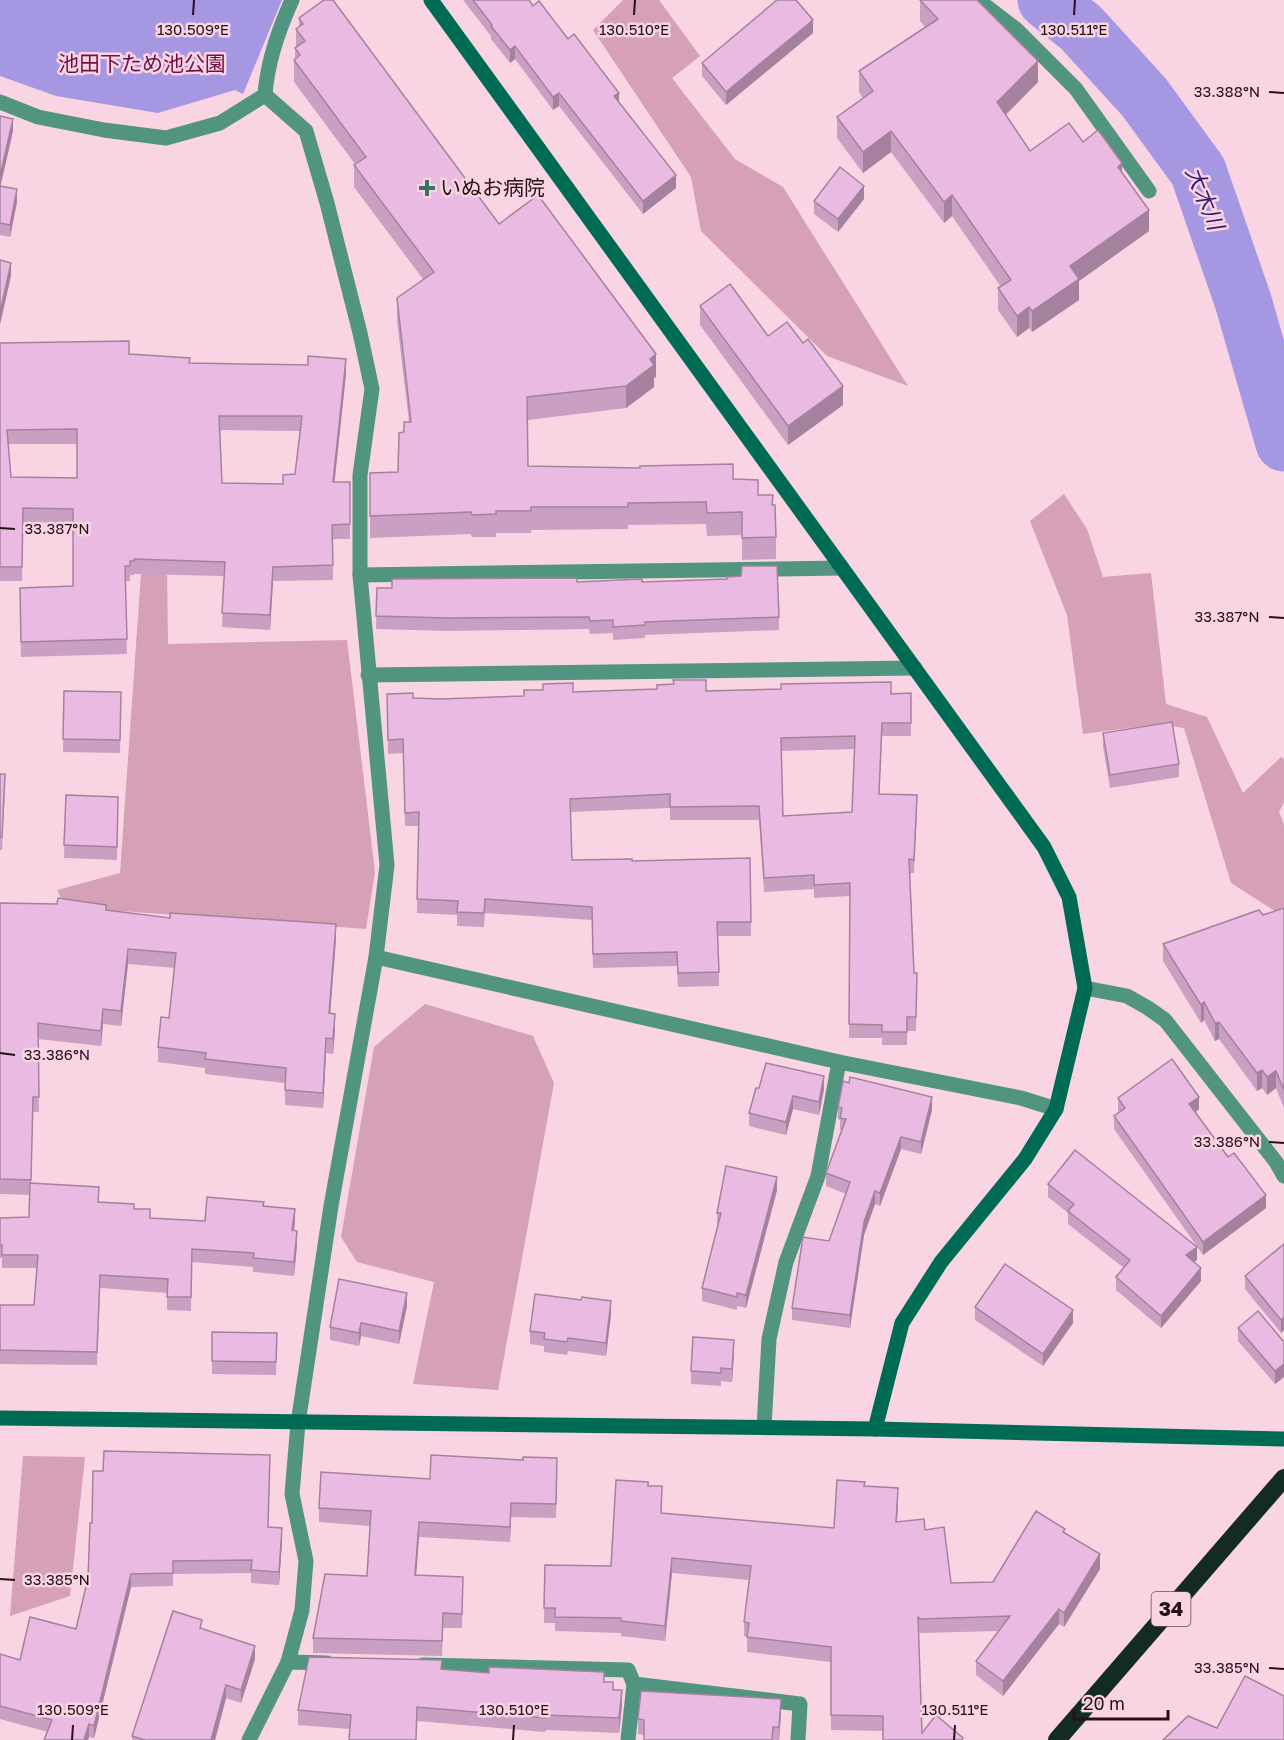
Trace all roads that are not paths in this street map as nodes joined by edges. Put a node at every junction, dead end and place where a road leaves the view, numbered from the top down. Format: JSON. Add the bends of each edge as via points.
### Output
{"nodes":[{"id":1,"x":292,"y":0,"type":"edge"},
{"id":2,"x":430,"y":0,"type":"edge"},
{"id":3,"x":978,"y":0,"type":"edge"},
{"id":4,"x":266,"y":95,"type":"junction"},
{"id":5,"x":0,"y":102,"type":"edge"},
{"id":6,"x":1149,"y":191,"type":"dead end"},
{"id":7,"x":842,"y":568,"type":"junction"},
{"id":8,"x":360,"y":575,"type":"junction"},
{"id":9,"x":915,"y":668,"type":"junction"},
{"id":10,"x":368,"y":675,"type":"junction"},
{"id":11,"x":376,"y":957,"type":"junction"},
{"id":12,"x":1085,"y":988,"type":"junction"},
{"id":13,"x":838,"y":1062,"type":"junction"},
{"id":14,"x":1056,"y":1109,"type":"junction"},
{"id":15,"x":1284,"y":1176,"type":"edge"},
{"id":16,"x":0,"y":1418,"type":"edge"},
{"id":17,"x":298,"y":1423,"type":"junction"},
{"id":18,"x":764,"y":1427,"type":"junction"},
{"id":19,"x":875,"y":1429,"type":"junction"},
{"id":20,"x":1284,"y":1439,"type":"edge"},
{"id":21,"x":1284,"y":1478,"type":"edge"},
{"id":22,"x":288,"y":1662,"type":"junction"},
{"id":23,"x":347,"y":1664,"type":"edge"},
{"id":24,"x":405,"y":1665,"type":"edge"},
{"id":25,"x":634,"y":1684,"type":"junction"},
{"id":26,"x":249,"y":1740,"type":"edge"},
{"id":27,"x":628,"y":1740,"type":"edge"},
{"id":28,"x":798,"y":1740,"type":"edge"},
{"id":29,"x":1057,"y":1740,"type":"edge"}],
"edges":[{"from":1,"to":4,"type":"street","via":[[266,76]]},
{"from":2,"to":7,"type":"street"},
{"from":3,"to":6,"type":"street","via":[[1017,30],[1076,89]]},
{"from":4,"to":5,"type":"street","via":[[220,123],[166,138],[38,117]]},
{"from":4,"to":8,"type":"street","via":[[306,131],[372,389],[360,475]]},
{"from":7,"to":8,"type":"street"},
{"from":7,"to":9,"type":"street"},
{"from":8,"to":10,"type":"street"},
{"from":9,"to":10,"type":"street"},
{"from":9,"to":12,"type":"street","via":[[1044,847],[1069,897]]},
{"from":10,"to":11,"type":"street","via":[[387,865]]},
{"from":11,"to":13,"type":"street"},
{"from":11,"to":17,"type":"street","via":[[330,1206]]},
{"from":12,"to":14,"type":"street"},
{"from":12,"to":15,"type":"street","via":[[1127,996],[1165,1020]]},
{"from":13,"to":14,"type":"street","via":[[1021,1098]]},
{"from":13,"to":18,"type":"street","via":[[818,1176],[786,1262],[769,1339]]},
{"from":14,"to":19,"type":"street","via":[[1025,1159],[941,1262],[902,1323]]},
{"from":16,"to":17,"type":"street"},
{"from":17,"to":18,"type":"street"},
{"from":17,"to":22,"type":"street","via":[[292,1494],[306,1561],[302,1610]]},
{"from":18,"to":19,"type":"street"},
{"from":19,"to":20,"type":"street"},
{"from":21,"to":29,"type":"highway","number":"34"},
{"from":22,"to":23,"type":"street"},
{"from":22,"to":26,"type":"street"},
{"from":24,"to":25,"type":"street","via":[[628,1670]]},
{"from":25,"to":27,"type":"street"},
{"from":25,"to":28,"type":"street","via":[[800,1704]]}]}
